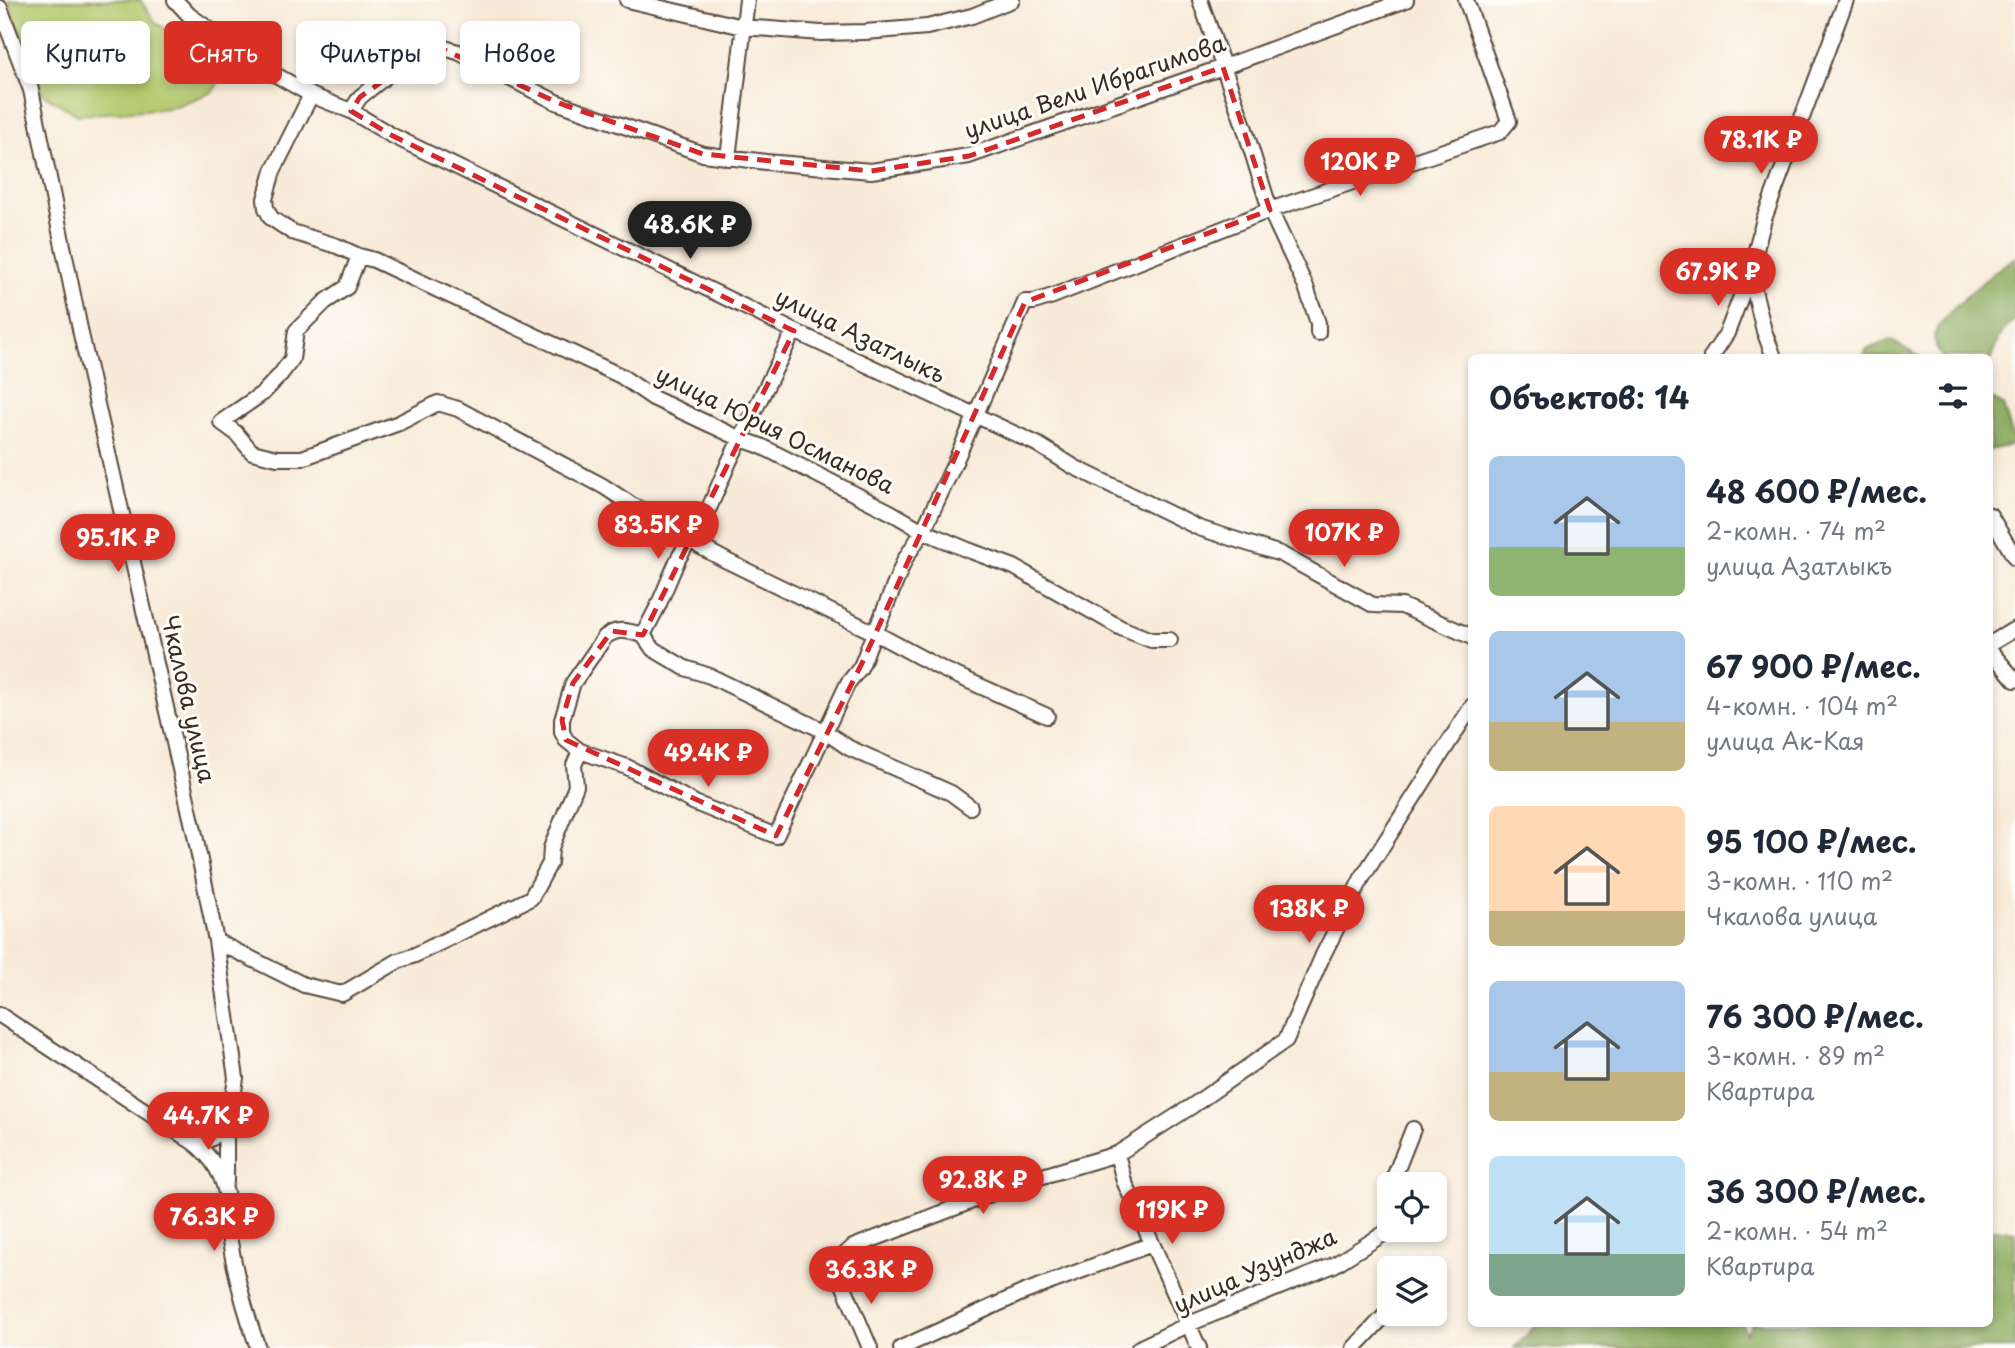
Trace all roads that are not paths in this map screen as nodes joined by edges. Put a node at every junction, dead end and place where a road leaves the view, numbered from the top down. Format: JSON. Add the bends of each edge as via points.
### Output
{"nodes":[{"id":1,"x":175,"y":0,"type":"edge"},
{"id":2,"x":627,"y":0,"type":"edge"},
{"id":3,"x":747,"y":0,"type":"edge"},
{"id":4,"x":1012,"y":0,"type":"edge"},
{"id":5,"x":1200,"y":0,"type":"edge"},
{"id":6,"x":1406,"y":0,"type":"edge"},
{"id":7,"x":1466,"y":0,"type":"edge"},
{"id":8,"x":1846,"y":0,"type":"edge"},
{"id":9,"x":0,"y":8,"type":"edge"},
{"id":10,"x":743,"y":27,"type":"junction"},
{"id":11,"x":1223,"y":67,"type":"junction"},
{"id":12,"x":313,"y":96,"type":"junction"},
{"id":13,"x":351,"y":111,"type":"junction"},
{"id":14,"x":728,"y":158,"type":"junction"},
{"id":15,"x":1270,"y":210,"type":"junction"},
{"id":16,"x":359,"y":256,"type":"junction"},
{"id":17,"x":1750,"y":273,"type":"junction"},
{"id":18,"x":794,"y":331,"type":"junction"},
{"id":19,"x":1318,"y":333,"type":"dead end"},
{"id":20,"x":1714,"y":354,"type":"edge"},
{"id":21,"x":1773,"y":354,"type":"edge"},
{"id":22,"x":976,"y":416,"type":"junction"},
{"id":23,"x":741,"y":439,"type":"junction"},
{"id":24,"x":1993,"y":520,"type":"edge"},
{"id":25,"x":923,"y":531,"type":"junction"},
{"id":26,"x":691,"y":538,"type":"junction"},
{"id":27,"x":2015,"y":558,"type":"edge"},
{"id":28,"x":2015,"y":629,"type":"edge"},
{"id":29,"x":875,"y":633,"type":"junction"},
{"id":30,"x":643,"y":635,"type":"junction"},
{"id":31,"x":1468,"y":635,"type":"edge"},
{"id":32,"x":1170,"y":640,"type":"dead end"},
{"id":33,"x":1993,"y":641,"type":"edge"},
{"id":34,"x":1993,"y":654,"type":"edge"},
{"id":35,"x":2015,"y":680,"type":"edge"},
{"id":36,"x":1468,"y":712,"type":"edge"},
{"id":37,"x":1046,"y":716,"type":"dead end"},
{"id":38,"x":824,"y":732,"type":"junction"},
{"id":39,"x":580,"y":751,"type":"junction"},
{"id":40,"x":970,"y":807,"type":"dead end"},
{"id":41,"x":216,"y":941,"type":"junction"},
{"id":42,"x":0,"y":1015,"type":"edge"},
{"id":43,"x":230,"y":1118,"type":"junction"},
{"id":44,"x":1413,"y":1129,"type":"dead end"},
{"id":45,"x":198,"y":1145,"type":"junction"},
{"id":46,"x":1117,"y":1154,"type":"junction"},
{"id":47,"x":1396,"y":1172,"type":"edge"},
{"id":48,"x":225,"y":1191,"type":"junction"},
{"id":49,"x":1377,"y":1238,"type":"edge"},
{"id":50,"x":1152,"y":1244,"type":"junction"},
{"id":51,"x":1189,"y":1324,"type":"junction"},
{"id":52,"x":1377,"y":1324,"type":"edge"},
{"id":53,"x":258,"y":1348,"type":"edge"},
{"id":54,"x":870,"y":1348,"type":"edge"},
{"id":55,"x":901,"y":1348,"type":"edge"},
{"id":56,"x":1139,"y":1348,"type":"edge"},
{"id":57,"x":1199,"y":1348,"type":"edge"},
{"id":58,"x":1354,"y":1348,"type":"edge"}],
"edges":[{"from":1,"to":12,"type":"street","name":"улица Азатлыкъ","via":[[267,70]]},
{"from":2,"to":10,"type":"street"},
{"from":3,"to":10,"type":"street"},
{"from":4,"to":10,"type":"street","via":[[927,27],[865,33]]},
{"from":5,"to":11,"type":"street"},
{"from":6,"to":11,"type":"street","name":"улица Вели Ибрагимова"},
{"from":7,"to":15,"type":"street","via":[[1509,121],[1500,132]]},
{"from":8,"to":17,"type":"street","via":[[1764,219]]},
{"from":9,"to":41,"type":"street","name":"Чкалова улица","via":[[31,90]]},
{"from":10,"to":14,"type":"street"},
{"from":11,"to":14,"type":"street","name":"улица Вели Ибрагимова","via":[[969,156],[871,171]]},
{"from":11,"to":15,"type":"street"},
{"from":12,"to":13,"type":"street","name":"улица Азатлыкъ"},
{"from":12,"to":16,"type":"street","name":"улица Юрия Османова","via":[[273,171],[266,208],[271,218],[292,232]]},
{"from":13,"to":14,"type":"street","name":"улица Вели Ибрагимова","via":[[360,97],[409,58],[434,45],[458,52],[556,102],[703,154]]},
{"from":13,"to":18,"type":"street","name":"улица Азатлыкъ","via":[[391,135]]},
{"from":15,"to":19,"type":"street","via":[[1306,287]]},
{"from":15,"to":22,"type":"street","via":[[1054,296],[1025,302]]},
{"from":16,"to":23,"type":"street","name":"улица Юрия Османова","via":[[621,376],[653,398]]},
{"from":16,"to":26,"type":"street","via":[[347,287],[296,331],[292,359],[280,375],[221,422],[252,452],[302,458],[399,423],[438,402],[584,476]]},
{"from":17,"to":20,"type":"street"},
{"from":17,"to":21,"type":"street"},
{"from":18,"to":22,"type":"street","name":"улица Азатлыкъ"},
{"from":18,"to":23,"type":"street"},
{"from":22,"to":25,"type":"street"},
{"from":22,"to":31,"type":"street","name":"улица Азатлыкъ","via":[[1199,527],[1281,554],[1373,604],[1402,606]]},
{"from":23,"to":25,"type":"street","name":"улица Юрия Османова","via":[[832,481]]},
{"from":23,"to":26,"type":"street"},
{"from":24,"to":27,"type":"street"},
{"from":25,"to":29,"type":"street","via":[[905,559]]},
{"from":25,"to":32,"type":"street","name":"улица Юрия Османова","via":[[1014,567],[1121,628],[1151,640]]},
{"from":26,"to":29,"type":"street","via":[[727,561]]},
{"from":26,"to":30,"type":"street"},
{"from":28,"to":33,"type":"street"},
{"from":29,"to":37,"type":"street"},
{"from":29,"to":38,"type":"street"},
{"from":30,"to":38,"type":"street","via":[[653,649],[685,668]]},
{"from":30,"to":39,"type":"street","via":[[612,631],[573,684],[562,732]]},
{"from":34,"to":35,"type":"street"},
{"from":36,"to":46,"type":"street","via":[[1362,878],[1286,1040]]},
{"from":38,"to":39,"type":"street","via":[[776,836],[695,803],[627,767]]},
{"from":38,"to":40,"type":"street","via":[[849,748],[951,793]]},
{"from":39,"to":41,"type":"street","via":[[574,765],[576,786],[551,848],[550,863],[531,898],[398,961],[342,994],[304,985]]},
{"from":41,"to":43,"type":"street","name":"Чкалова улица","via":[[236,1078]]},
{"from":42,"to":45,"type":"street"},
{"from":43,"to":45,"type":"street","via":[[223,1129]]},
{"from":43,"to":48,"type":"street","name":"Чкалова улица"},
{"from":44,"to":47,"type":"street"},
{"from":45,"to":48,"type":"street","via":[[218,1170]]},
{"from":46,"to":50,"type":"street"},
{"from":46,"to":54,"type":"street","via":[[1019,1183],[853,1247],[840,1259],[840,1277]]},
{"from":48,"to":53,"type":"street","name":"Чкалова улица","via":[[229,1239]]},
{"from":49,"to":51,"type":"street","name":"улица Узунджа","via":[[1334,1265]]},
{"from":50,"to":51,"type":"street"},
{"from":50,"to":55,"type":"street","via":[[1022,1293]]},
{"from":51,"to":56,"type":"street","name":"улица Узунджа"},
{"from":51,"to":57,"type":"street"},
{"from":52,"to":58,"type":"street"}]}
